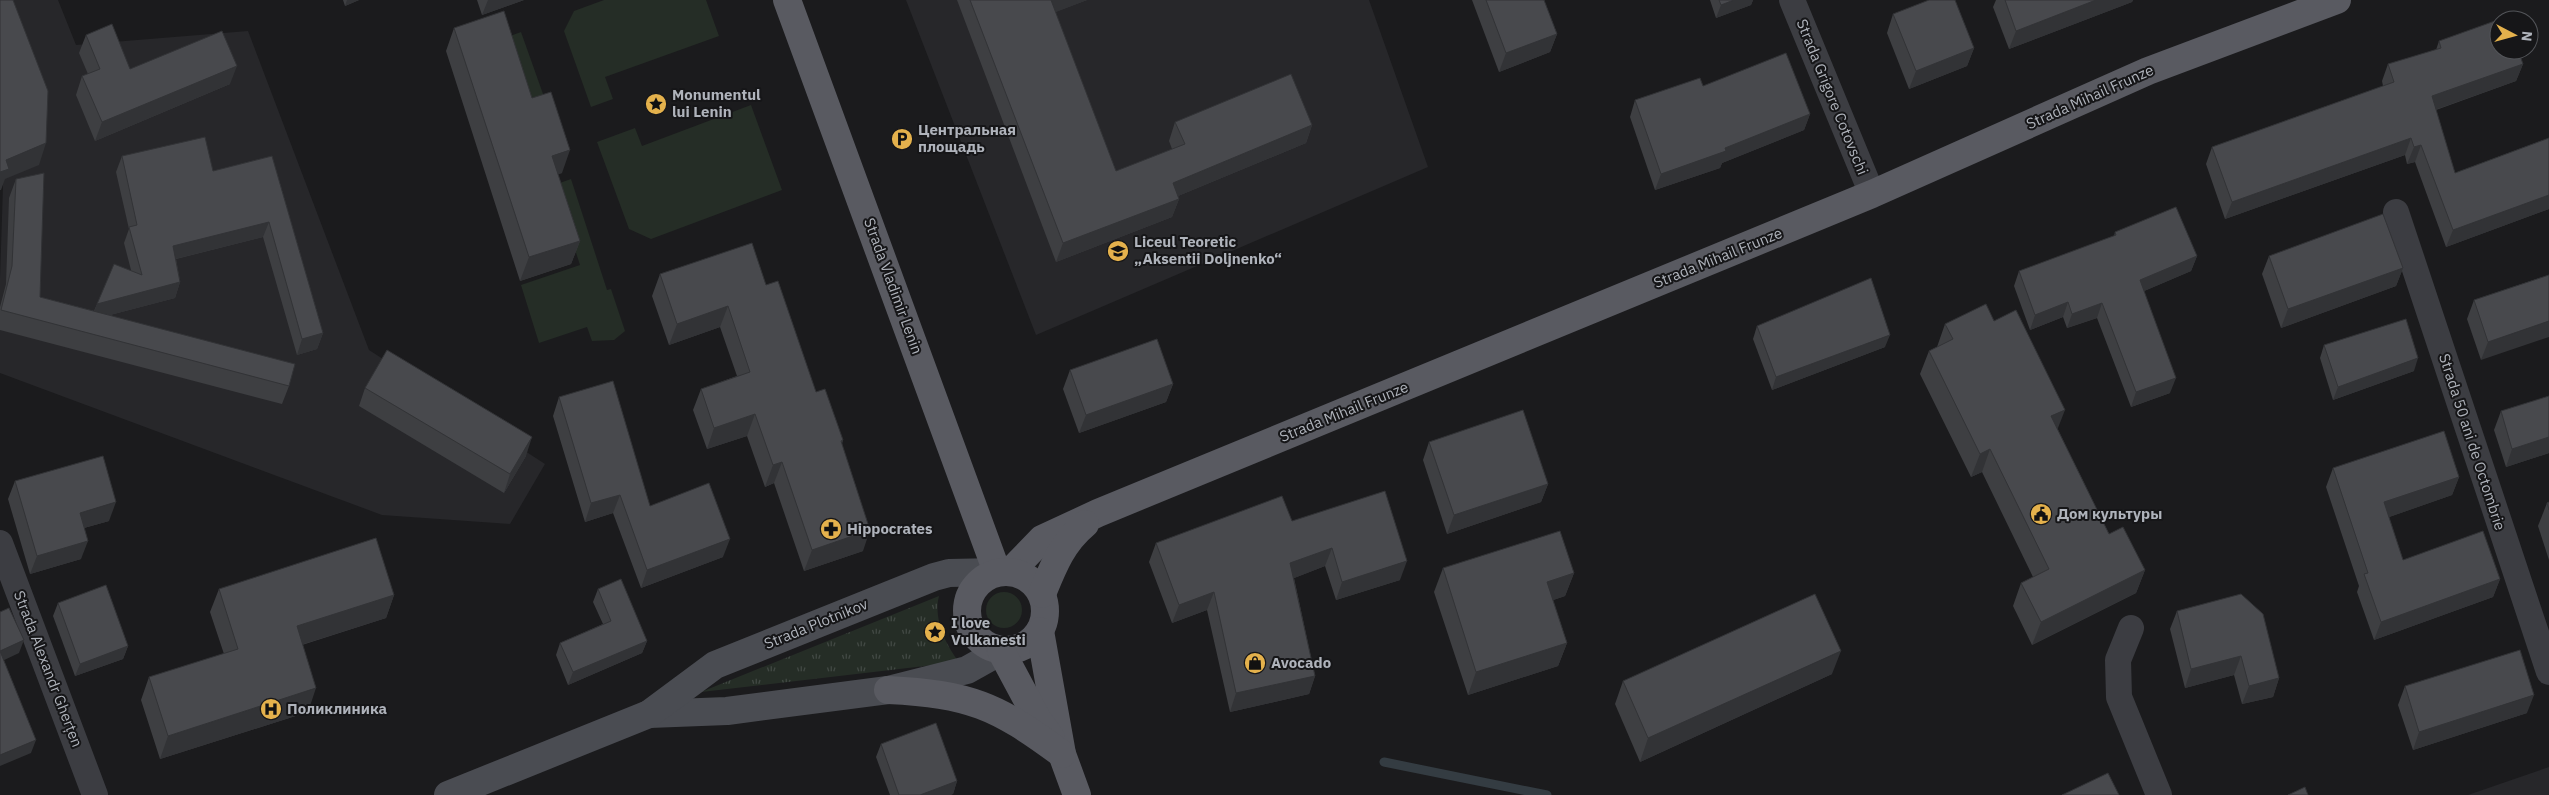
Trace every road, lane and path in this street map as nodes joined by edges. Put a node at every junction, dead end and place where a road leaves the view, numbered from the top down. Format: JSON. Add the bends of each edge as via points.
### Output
{"nodes":[{"id":1,"x":788,"y":0,"type":"edge"},
{"id":2,"x":1792,"y":0,"type":"edge"},
{"id":3,"x":2337,"y":0,"type":"edge"},
{"id":4,"x":1872,"y":194,"type":"junction"},
{"id":5,"x":2396,"y":212,"type":"dead end"},
{"id":6,"x":1098,"y":513,"type":"junction"},
{"id":7,"x":0,"y":543,"type":"edge"},
{"id":8,"x":1004,"y":572,"type":"junction"},
{"id":9,"x":1042,"y":594,"type":"junction"},
{"id":10,"x":2131,"y":628,"type":"dead end"},
{"id":11,"x":1040,"y":631,"type":"junction"},
{"id":12,"x":1001,"y":651,"type":"junction"},
{"id":13,"x":2549,"y":672,"type":"edge"},
{"id":14,"x":888,"y":690,"type":"junction"},
{"id":15,"x":649,"y":714,"type":"junction"},
{"id":16,"x":1062,"y":754,"type":"junction"},
{"id":17,"x":95,"y":795,"type":"edge"},
{"id":18,"x":448,"y":795,"type":"edge"},
{"id":19,"x":1077,"y":795,"type":"edge"},
{"id":20,"x":2159,"y":795,"type":"edge"}],
"edges":[{"from":1,"to":8,"type":"main road","name":"Strada Vladimir Lenin"},
{"from":2,"to":4,"type":"street","name":"Strada Grigore Cotovschi"},
{"from":3,"to":4,"type":"main road","name":"Strada Mihail Frunze","via":[[2148,71]]},
{"from":4,"to":6,"type":"main road","name":"Strada Mihail Frunze"},
{"from":5,"to":13,"type":"street","name":"Strada 50 ani de Octombrie"},
{"from":6,"to":8,"type":"main road","name":"Strada Mihail Frunze","via":[[1042,539]]},
{"from":6,"to":9,"type":"main road","name":"Strada Mihail Frunze","via":[[1071,536],[1057,558]]},
{"from":7,"to":17,"type":"street","name":"Strada Alexandr Gherțen"},
{"from":8,"to":9,"type":"main road","via":[[1023,575]]},
{"from":8,"to":12,"type":"main road","via":[[985,577],[976,586],[967,610],[975,634]]},
{"from":8,"to":15,"type":"main road","name":"Strada Plotnikov","via":[[949,573],[934,577],[715,665]]},
{"from":9,"to":11,"type":"main road","via":[[1045,606]]},
{"from":10,"to":20,"type":"street","via":[[2118,660],[2119,696]]},
{"from":11,"to":12,"type":"main road","via":[[1020,647]]},
{"from":11,"to":16,"type":"main road"},
{"from":12,"to":14,"type":"main road","name":"Strada Plotnikov","via":[[966,670]]},
{"from":12,"to":16,"type":"main road","via":[[1038,720]]},
{"from":14,"to":15,"type":"main road","name":"Strada Plotnikov","via":[[727,711]]},
{"from":14,"to":16,"type":"main road","via":[[932,692],[992,708],[1023,725]]},
{"from":15,"to":18,"type":"main road","name":"Strada Plotnikov"},
{"from":16,"to":19,"type":"main road"}]}
